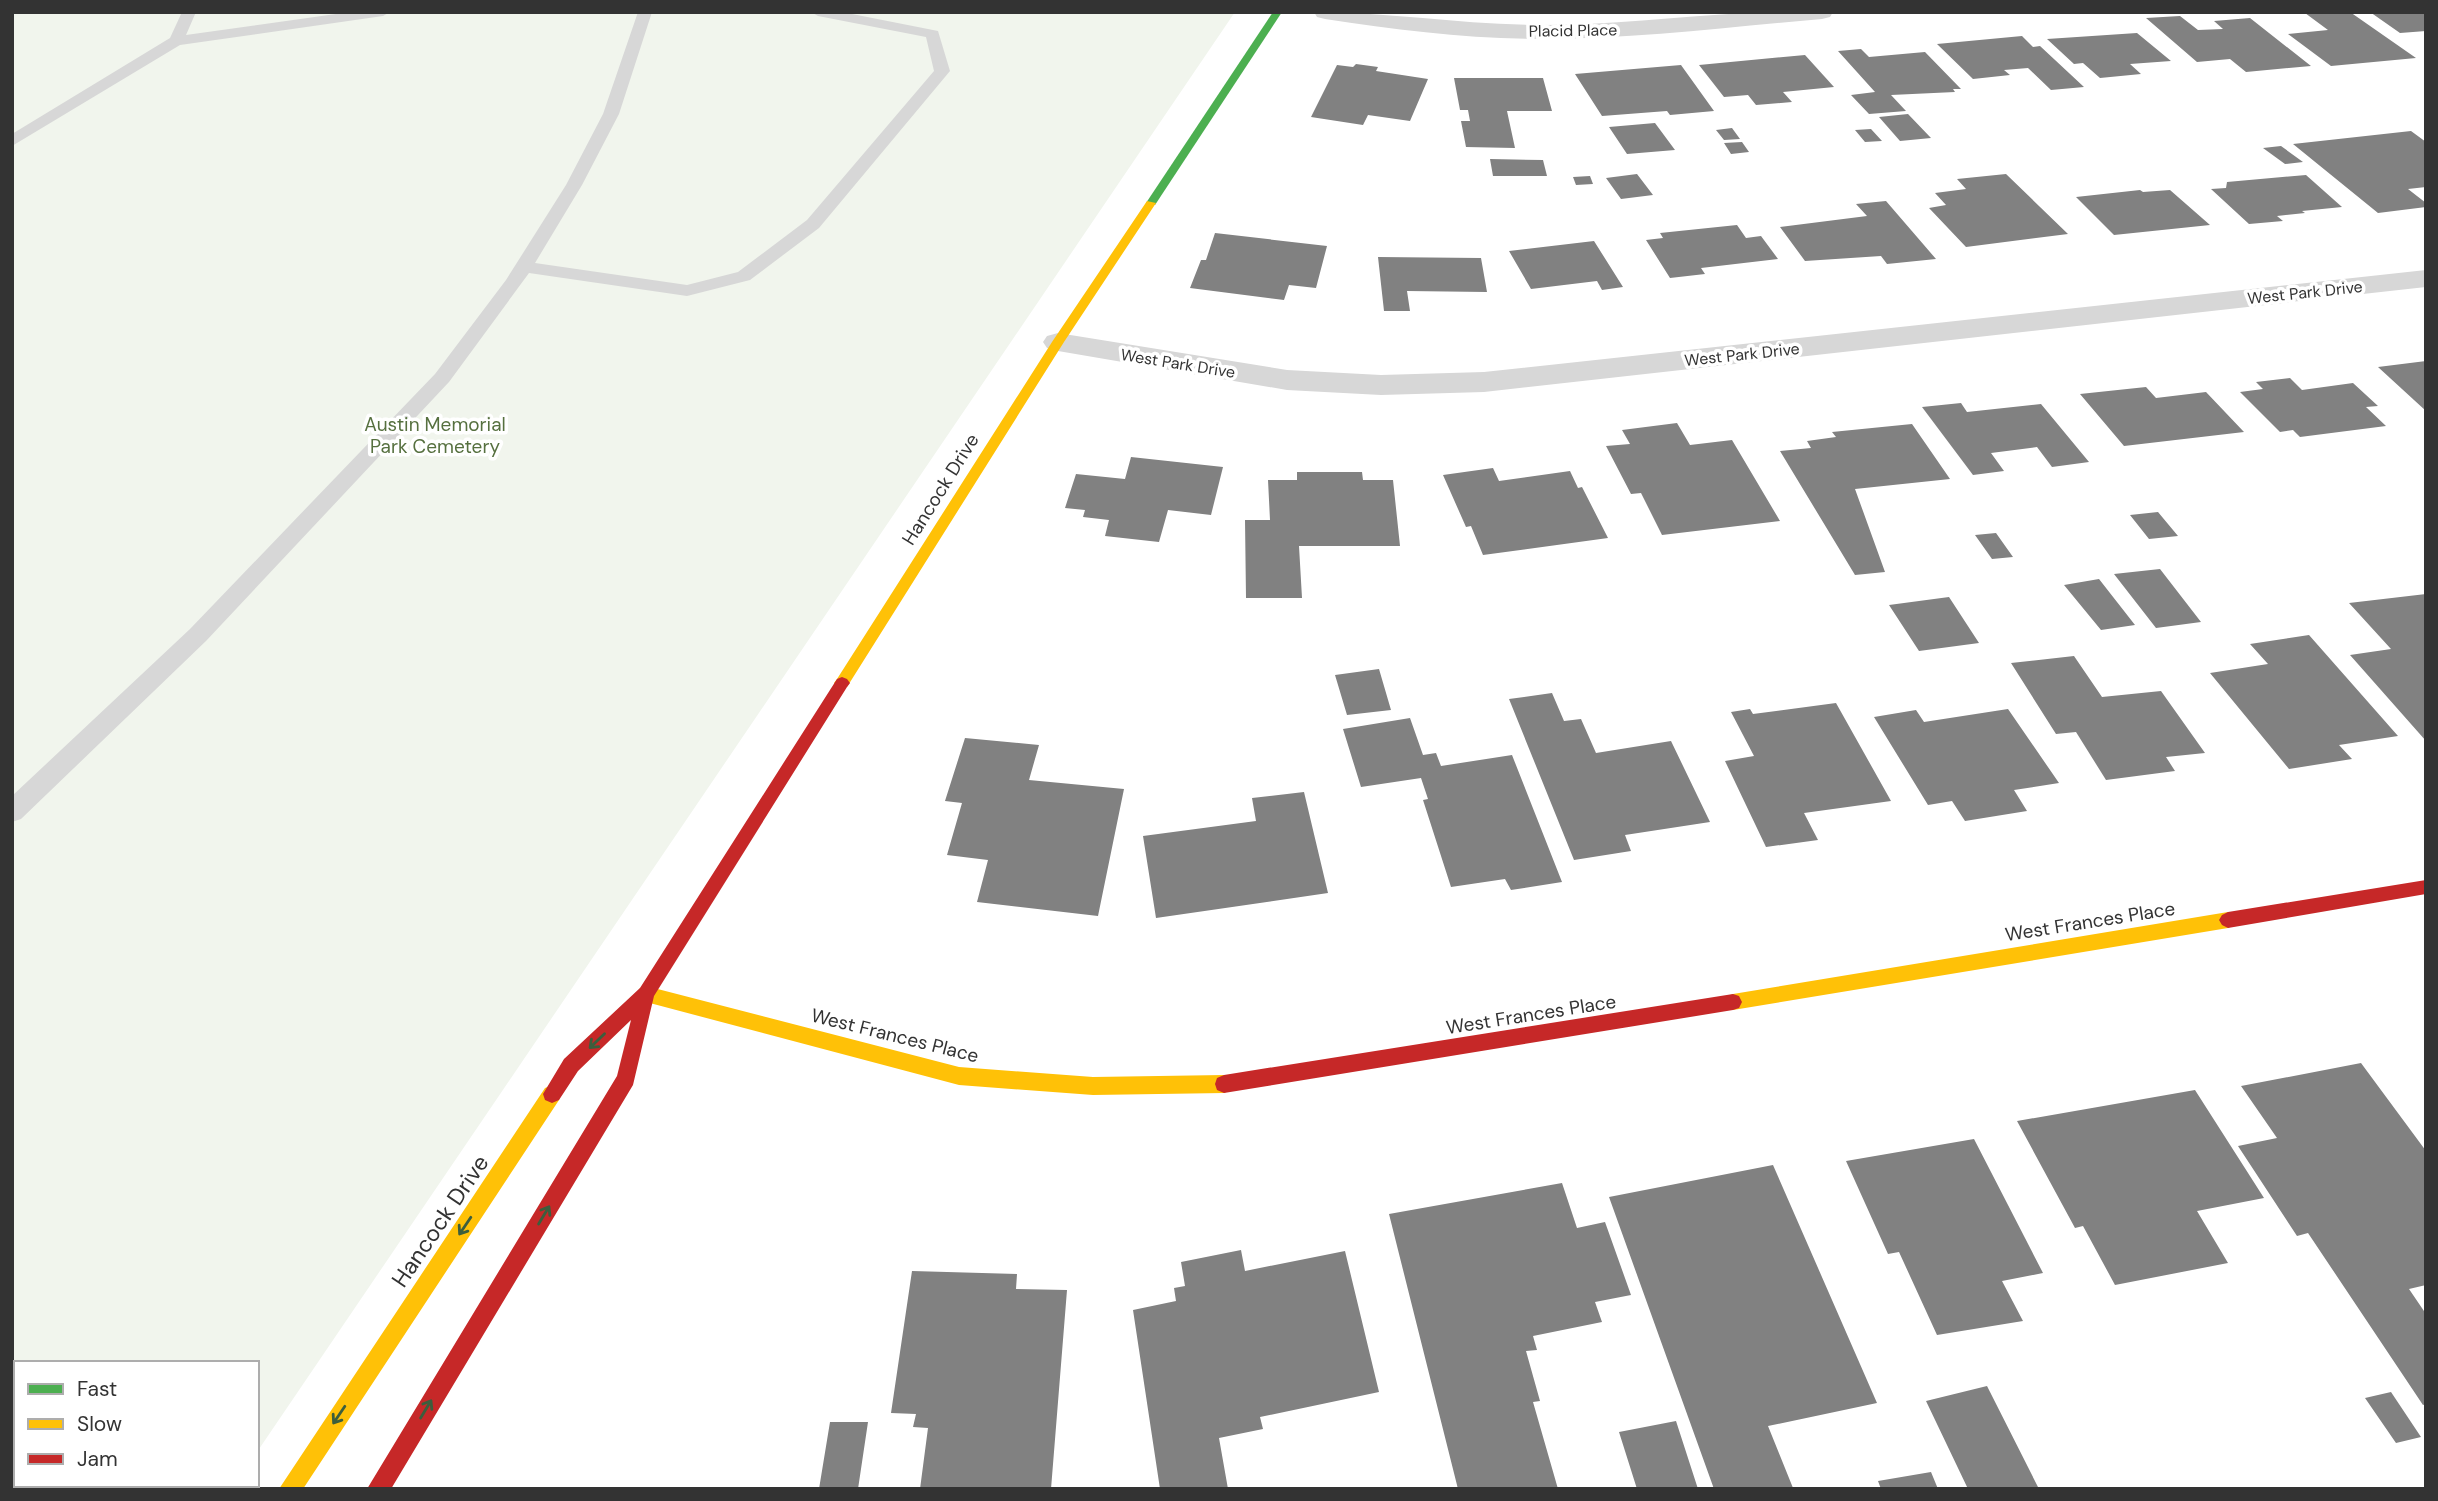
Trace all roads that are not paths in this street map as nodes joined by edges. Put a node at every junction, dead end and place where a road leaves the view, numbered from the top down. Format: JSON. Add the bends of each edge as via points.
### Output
{"nodes":[{"id":1,"x":189,"y":12,"type":"edge"},
{"id":2,"x":383,"y":12,"type":"edge"},
{"id":3,"x":645,"y":12,"type":"edge"},
{"id":4,"x":818,"y":12,"type":"edge"},
{"id":5,"x":1278,"y":12,"type":"edge"},
{"id":6,"x":1325,"y":12,"type":"edge"},
{"id":7,"x":1822,"y":12,"type":"edge"},
{"id":8,"x":176,"y":41,"type":"junction"},
{"id":9,"x":12,"y":141,"type":"edge"},
{"id":10,"x":524,"y":267,"type":"junction"},
{"id":11,"x":2426,"y":278,"type":"edge"},
{"id":12,"x":1058,"y":342,"type":"junction"},
{"id":13,"x":12,"y":812,"type":"edge"},
{"id":14,"x":2426,"y":887,"type":"edge"},
{"id":15,"x":646,"y":994,"type":"junction"},
{"id":16,"x":290,"y":1489,"type":"edge"},
{"id":17,"x":378,"y":1489,"type":"edge"}],
"edges":[{"from":1,"to":8,"type":"lane"},
{"from":2,"to":8,"type":"lane"},
{"from":3,"to":10,"type":"lane","via":[[611,114]]},
{"from":4,"to":10,"type":"lane","via":[[933,34],[942,71],[813,224],[744,275],[687,291]]},
{"from":5,"to":12,"type":"street","name":"Hancock Drive"},
{"from":6,"to":7,"type":"street","name":"Placid Place","via":[[1464,29],[1543,32]]},
{"from":8,"to":9,"type":"lane"},
{"from":10,"to":13,"type":"lane","via":[[442,378],[198,635]]},
{"from":11,"to":12,"type":"street","name":"West Park Drive","via":[[1484,382],[1381,385],[1287,380]]},
{"from":12,"to":15,"type":"street","name":"Hancock Drive"},
{"from":14,"to":15,"type":"street","name":"West Frances Place","via":[[1234,1084],[1093,1086],[959,1076]]},
{"from":15,"to":16,"type":"street","name":"Hancock Drive","one_way":true,"via":[[571,1065]]},
{"from":17,"to":15,"type":"street","name":"Hancock Drive","one_way":true,"via":[[626,1079]]}]}
